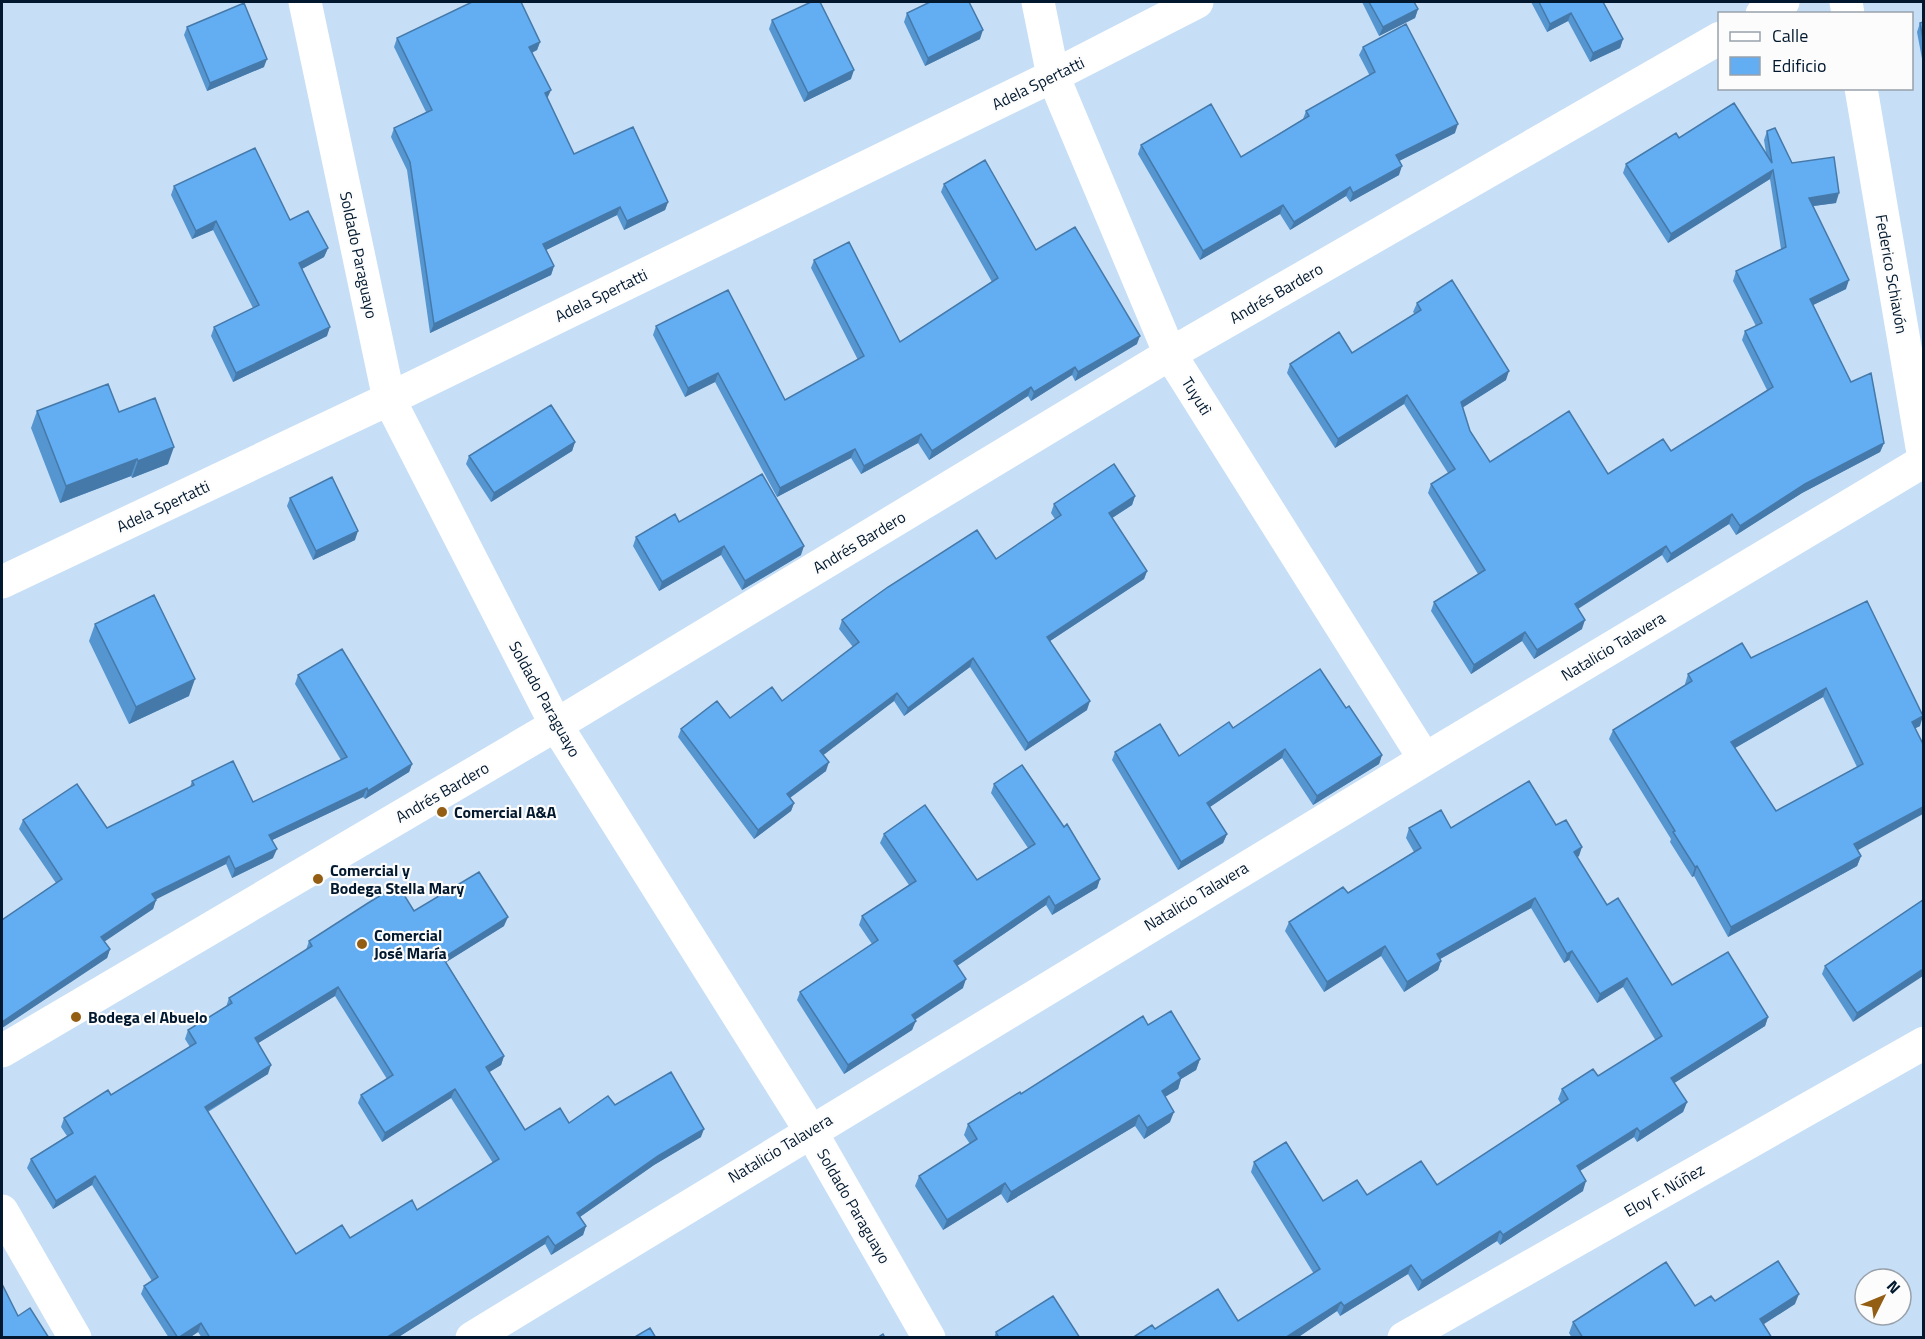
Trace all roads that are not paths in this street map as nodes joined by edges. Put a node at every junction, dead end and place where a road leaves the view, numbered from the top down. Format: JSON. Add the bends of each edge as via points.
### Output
{"nodes":[{"id":1,"x":306,"y":2,"type":"edge"},
{"id":2,"x":1038,"y":2,"type":"edge"},
{"id":3,"x":1197,"y":2,"type":"edge"},
{"id":4,"x":1783,"y":2,"type":"edge"},
{"id":5,"x":1766,"y":12,"type":"edge"},
{"id":6,"x":1718,"y":39,"type":"edge"},
{"id":7,"x":1053,"y":76,"type":"junction"},
{"id":8,"x":1861,"y":90,"type":"edge"},
{"id":9,"x":1170,"y":354,"type":"junction"},
{"id":10,"x":388,"y":399,"type":"junction"},
{"id":11,"x":1923,"y":460,"type":"edge"},
{"id":12,"x":2,"y":582,"type":"edge"},
{"id":13,"x":556,"y":725,"type":"junction"},
{"id":14,"x":1424,"y":758,"type":"junction"},
{"id":15,"x":1923,"y":1043,"type":"edge"},
{"id":16,"x":2,"y":1051,"type":"edge"},
{"id":17,"x":810,"y":1130,"type":"junction"},
{"id":18,"x":2,"y":1211,"type":"edge"},
{"id":19,"x":75,"y":1338,"type":"edge"},
{"id":20,"x":472,"y":1338,"type":"edge"},
{"id":21,"x":929,"y":1338,"type":"edge"},
{"id":22,"x":1404,"y":1338,"type":"edge"}],
"edges":[{"from":1,"to":10,"type":"street","name":"Soldado Paraguayo"},
{"from":2,"to":7,"type":"street","name":"Tuyutì"},
{"from":3,"to":7,"type":"street","name":"Adela Spertatti"},
{"from":4,"to":5,"type":"street"},
{"from":6,"to":9,"type":"street","name":"Andrés Bardero"},
{"from":7,"to":9,"type":"street","name":"Tuyutì"},
{"from":7,"to":10,"type":"street","name":"Adela Spertatti"},
{"from":8,"to":11,"type":"street","name":"Federico Schiavón"},
{"from":9,"to":13,"type":"street","name":"Andrés Bardero"},
{"from":9,"to":14,"type":"street","name":"Tuyutì"},
{"from":10,"to":12,"type":"street","name":"Adela Spertatti"},
{"from":10,"to":13,"type":"street","name":"Soldado Paraguayo"},
{"from":11,"to":14,"type":"street","name":"Natalicio Talavera"},
{"from":13,"to":16,"type":"street","name":"Andrés Bardero"},
{"from":13,"to":17,"type":"street","name":"Soldado Paraguayo"},
{"from":14,"to":17,"type":"street","name":"Natalicio Talavera"},
{"from":15,"to":22,"type":"street","name":"Eloy F. Núñez"},
{"from":17,"to":20,"type":"street","name":"Natalicio Talavera"},
{"from":17,"to":21,"type":"street","name":"Soldado Paraguayo"},
{"from":18,"to":19,"type":"street"}]}
